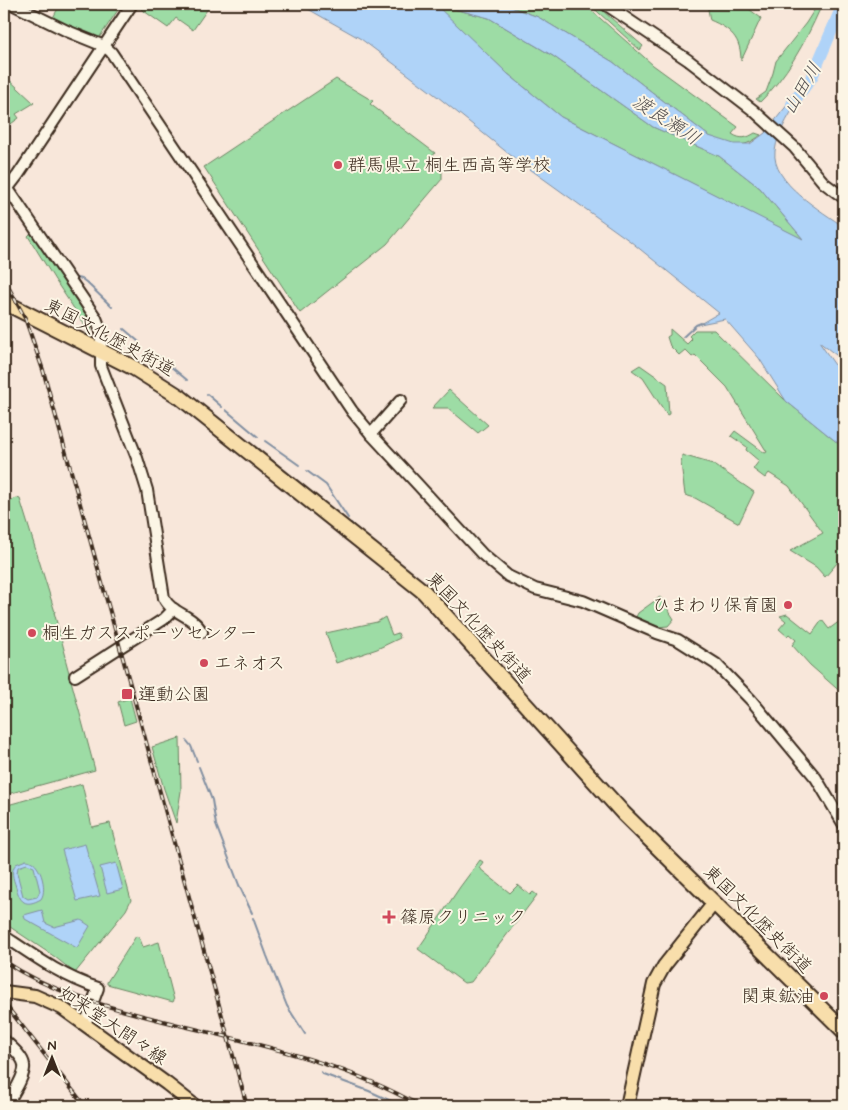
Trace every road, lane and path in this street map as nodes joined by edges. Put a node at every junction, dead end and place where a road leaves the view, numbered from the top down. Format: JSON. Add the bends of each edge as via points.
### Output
{"nodes":[{"id":1,"x":12,"y":4,"type":"edge"},
{"id":2,"x":132,"y":4,"type":"edge"},
{"id":3,"x":605,"y":4,"type":"edge"},
{"id":4,"x":104,"y":46,"type":"junction"},
{"id":5,"x":6,"y":185,"type":"edge"},
{"id":6,"x":844,"y":198,"type":"edge"},
{"id":7,"x":4,"y":302,"type":"edge"},
{"id":8,"x":100,"y":352,"type":"junction"},
{"id":9,"x":401,"y":400,"type":"dead end"},
{"id":10,"x":370,"y":434,"type":"junction"},
{"id":11,"x":174,"y":609,"type":"junction"},
{"id":12,"x":202,"y":632,"type":"dead end"},
{"id":13,"x":75,"y":676,"type":"dead end"},
{"id":14,"x":844,"y":825,"type":"edge"},
{"id":15,"x":714,"y":903,"type":"junction"},
{"id":16,"x":4,"y":936,"type":"edge"},
{"id":17,"x":4,"y":992,"type":"edge"},
{"id":18,"x":85,"y":1024,"type":"junction"},
{"id":19,"x":844,"y":1031,"type":"edge"},
{"id":20,"x":4,"y":1040,"type":"edge"},
{"id":21,"x":6,"y":1106,"type":"edge"},
{"id":22,"x":195,"y":1106,"type":"edge"},
{"id":23,"x":627,"y":1106,"type":"edge"}],
"edges":[{"from":1,"to":4,"type":"street"},
{"from":2,"to":4,"type":"street"},
{"from":3,"to":6,"type":"street","via":[[688,60],[761,116],[794,147],[824,183]]},
{"from":4,"to":5,"type":"street","via":[[18,175]]},
{"from":4,"to":10,"type":"street","via":[[113,54]]},
{"from":5,"to":8,"type":"street","via":[[92,311],[101,331]]},
{"from":7,"to":8,"type":"highway","name":"東国文化歴史街道"},
{"from":8,"to":11,"type":"street","via":[[101,366],[144,477],[164,598]]},
{"from":8,"to":15,"type":"highway","name":"東国文化歴史街道","via":[[134,368],[180,397],[424,592],[615,805]]},
{"from":9,"to":10,"type":"street"},
{"from":10,"to":14,"type":"street","via":[[482,554],[508,576],[535,590],[583,601],[678,640],[716,664],[751,700],[816,778]]},
{"from":11,"to":12,"type":"street","via":[[193,620]]},
{"from":11,"to":13,"type":"street"},
{"from":15,"to":19,"type":"highway","name":"東国文化歴史街道"},
{"from":15,"to":23,"type":"main road","via":[[664,966],[654,984]]},
{"from":16,"to":18,"type":"street","via":[[62,973],[98,988]]},
{"from":17,"to":18,"type":"main road","name":"如来堂大間々線","via":[[44,999]]},
{"from":18,"to":22,"type":"main road","name":"如来堂大間々線"},
{"from":20,"to":21,"type":"street","via":[[25,1068]]}]}
